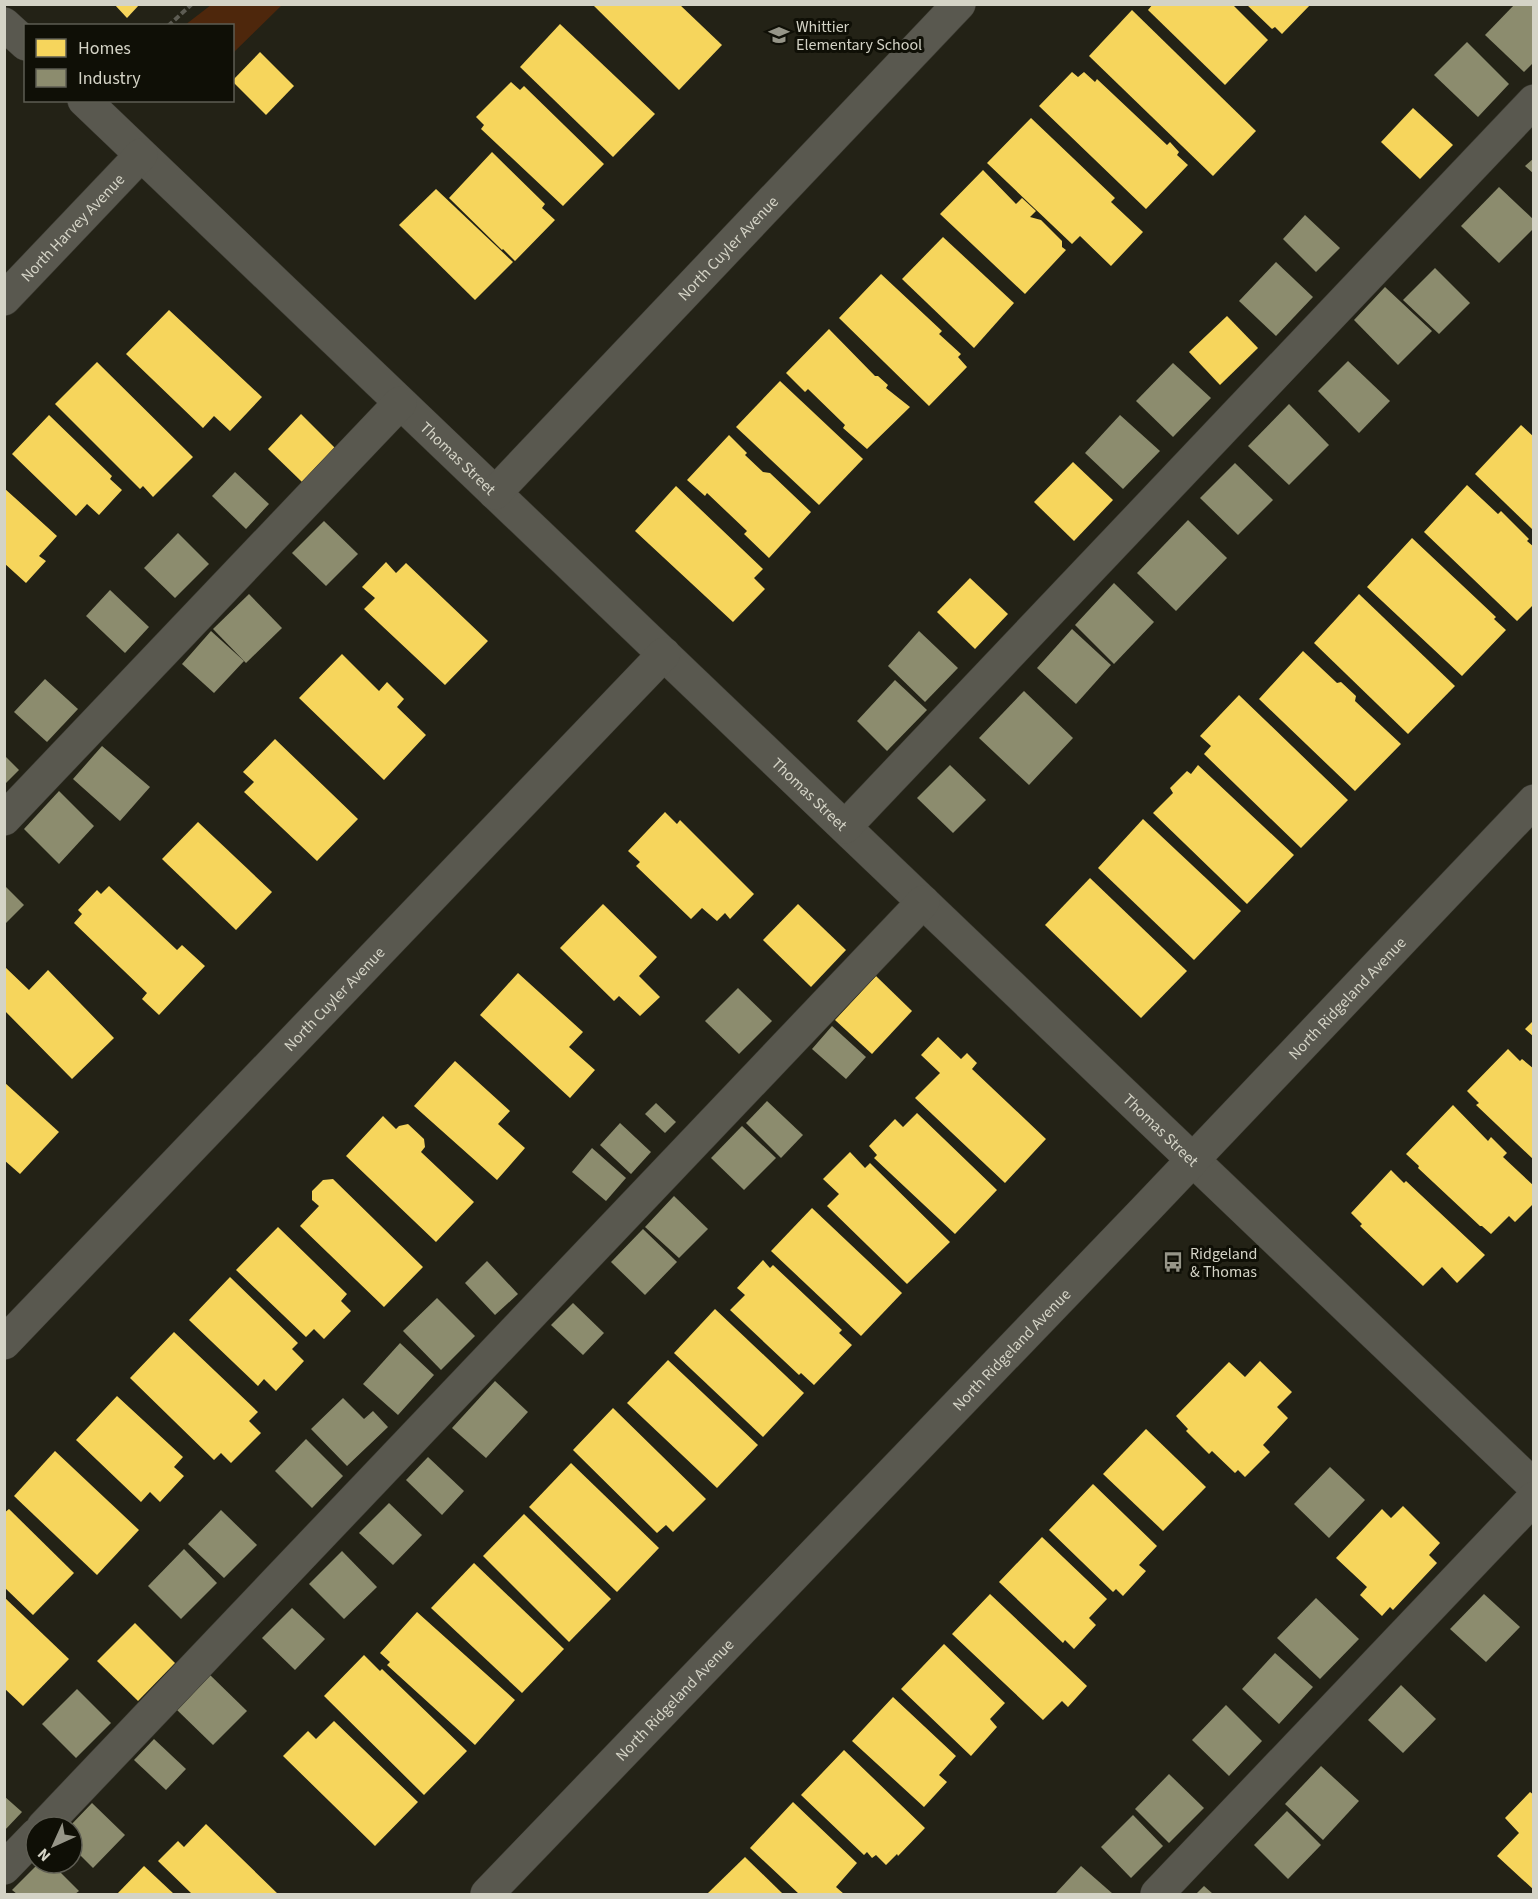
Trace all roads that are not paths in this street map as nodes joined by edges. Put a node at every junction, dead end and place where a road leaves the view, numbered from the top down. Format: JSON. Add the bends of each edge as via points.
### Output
{"nodes":[{"id":1,"x":959,"y":4,"type":"edge"},
{"id":2,"x":4,"y":24,"type":"edge"},
{"id":3,"x":24,"y":42,"type":"edge"},
{"id":4,"x":1533,"y":101,"type":"edge"},
{"id":5,"x":86,"y":102,"type":"edge"},
{"id":6,"x":141,"y":155,"type":"junction"},
{"id":7,"x":4,"y":299,"type":"edge"},
{"id":8,"x":400,"y":403,"type":"junction"},
{"id":9,"x":495,"y":493,"type":"junction"},
{"id":10,"x":664,"y":654,"type":"junction"},
{"id":11,"x":1533,"y":801,"type":"edge"},
{"id":12,"x":4,"y":819,"type":"edge"},
{"id":13,"x":845,"y":827,"type":"junction"},
{"id":14,"x":923,"y":902,"type":"junction"},
{"id":15,"x":1192,"y":1159,"type":"junction"},
{"id":16,"x":4,"y":1343,"type":"edge"},
{"id":17,"x":1533,"y":1486,"type":"edge"},
{"id":18,"x":1533,"y":1498,"type":"edge"},
{"id":19,"x":54,"y":1815,"type":"edge"},
{"id":20,"x":24,"y":1847,"type":"edge"},
{"id":21,"x":4,"y":1868,"type":"edge"},
{"id":22,"x":487,"y":1894,"type":"edge"},
{"id":23,"x":1157,"y":1894,"type":"edge"}],
"edges":[{"from":1,"to":9,"type":"street","name":"North Cuyler Avenue"},
{"from":2,"to":3,"type":"street"},
{"from":4,"to":13,"type":"street"},
{"from":5,"to":6,"type":"street","name":"Thomas Street"},
{"from":6,"to":7,"type":"street","name":"North Harvey Avenue"},
{"from":6,"to":8,"type":"street","name":"Thomas Street"},
{"from":8,"to":9,"type":"street","name":"Thomas Street"},
{"from":8,"to":12,"type":"street"},
{"from":9,"to":10,"type":"street","name":"Thomas Street"},
{"from":10,"to":13,"type":"street","name":"Thomas Street"},
{"from":10,"to":16,"type":"street","name":"North Cuyler Avenue"},
{"from":11,"to":15,"type":"street","name":"North Ridgeland Avenue"},
{"from":13,"to":14,"type":"street","name":"Thomas Street"},
{"from":14,"to":15,"type":"street","name":"Thomas Street"},
{"from":14,"to":19,"type":"street"},
{"from":15,"to":17,"type":"street","name":"Thomas Street"},
{"from":15,"to":22,"type":"street","name":"North Ridgeland Avenue"},
{"from":18,"to":23,"type":"street"},
{"from":20,"to":21,"type":"street"}]}
